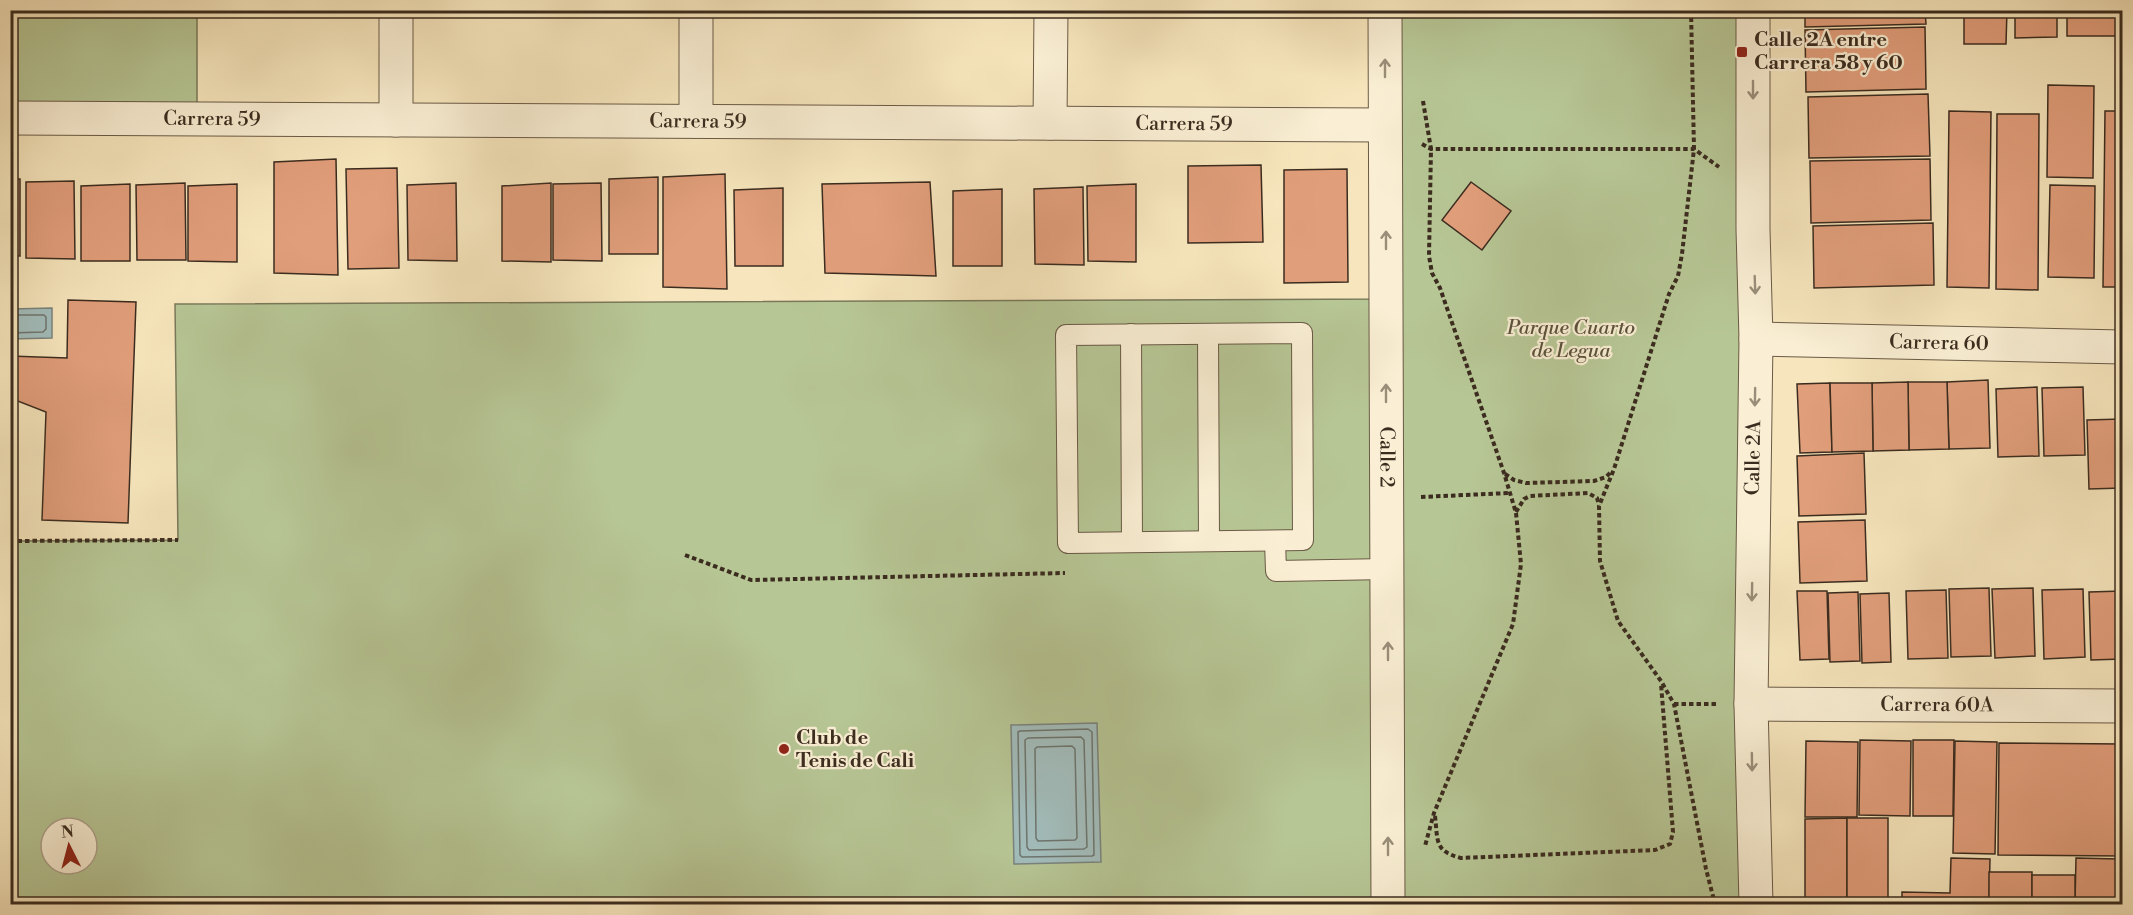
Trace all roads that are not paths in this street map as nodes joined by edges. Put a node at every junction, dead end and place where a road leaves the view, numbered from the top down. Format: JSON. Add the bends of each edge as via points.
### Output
{"nodes":[{"id":1,"x":396,"y":10,"type":"edge"},
{"id":2,"x":696,"y":10,"type":"edge"},
{"id":3,"x":1051,"y":10,"type":"edge"},
{"id":4,"x":1385,"y":10,"type":"edge"},
{"id":5,"x":1753,"y":10,"type":"edge"},
{"id":6,"x":10,"y":118,"type":"edge"},
{"id":7,"x":396,"y":120,"type":"junction"},
{"id":8,"x":696,"y":121,"type":"junction"},
{"id":9,"x":1050,"y":123,"type":"junction"},
{"id":10,"x":1385,"y":124,"type":"junction"},
{"id":11,"x":1131,"y":334,"type":"junction"},
{"id":12,"x":1208,"y":334,"type":"junction"},
{"id":13,"x":1756,"y":339,"type":"junction"},
{"id":14,"x":2122,"y":346,"type":"edge"},
{"id":15,"x":1209,"y":541,"type":"junction"},
{"id":16,"x":1275,"y":541,"type":"junction"},
{"id":17,"x":1132,"y":542,"type":"junction"},
{"id":18,"x":1388,"y":569,"type":"junction"},
{"id":19,"x":1751,"y":704,"type":"junction"},
{"id":20,"x":2122,"y":706,"type":"edge"},
{"id":21,"x":1388,"y":904,"type":"edge"},
{"id":22,"x":1756,"y":904,"type":"edge"}],
"edges":[{"from":1,"to":7,"type":"street"},
{"from":2,"to":8,"type":"street"},
{"from":3,"to":9,"type":"street"},
{"from":10,"to":4,"type":"street","name":"Calle 2","one_way":true},
{"from":5,"to":13,"type":"street","name":"Calle 2A","one_way":true},
{"from":6,"to":7,"type":"street","name":"Carrera 59"},
{"from":7,"to":8,"type":"street","name":"Carrera 59"},
{"from":8,"to":9,"type":"street","name":"Carrera 59"},
{"from":9,"to":10,"type":"street","name":"Carrera 59"},
{"from":18,"to":10,"type":"street","name":"Calle 2","one_way":true},
{"from":11,"to":12,"type":"lane"},
{"from":11,"to":17,"type":"lane"},
{"from":11,"to":17,"type":"lane","via":[[1066,335],[1068,543]]},
{"from":12,"to":15,"type":"lane"},
{"from":12,"to":16,"type":"lane","via":[[1302,333],[1303,540]]},
{"from":13,"to":14,"type":"street","name":"Carrera 60"},
{"from":13,"to":19,"type":"street","name":"Calle 2A","one_way":true},
{"from":15,"to":16,"type":"lane"},
{"from":15,"to":17,"type":"lane"},
{"from":16,"to":18,"type":"lane","via":[[1276,571]]},
{"from":21,"to":18,"type":"street","name":"Calle 2","one_way":true},
{"from":19,"to":20,"type":"street","name":"Carrera 60A"},
{"from":19,"to":22,"type":"street","name":"Calle 2A","one_way":true}]}
